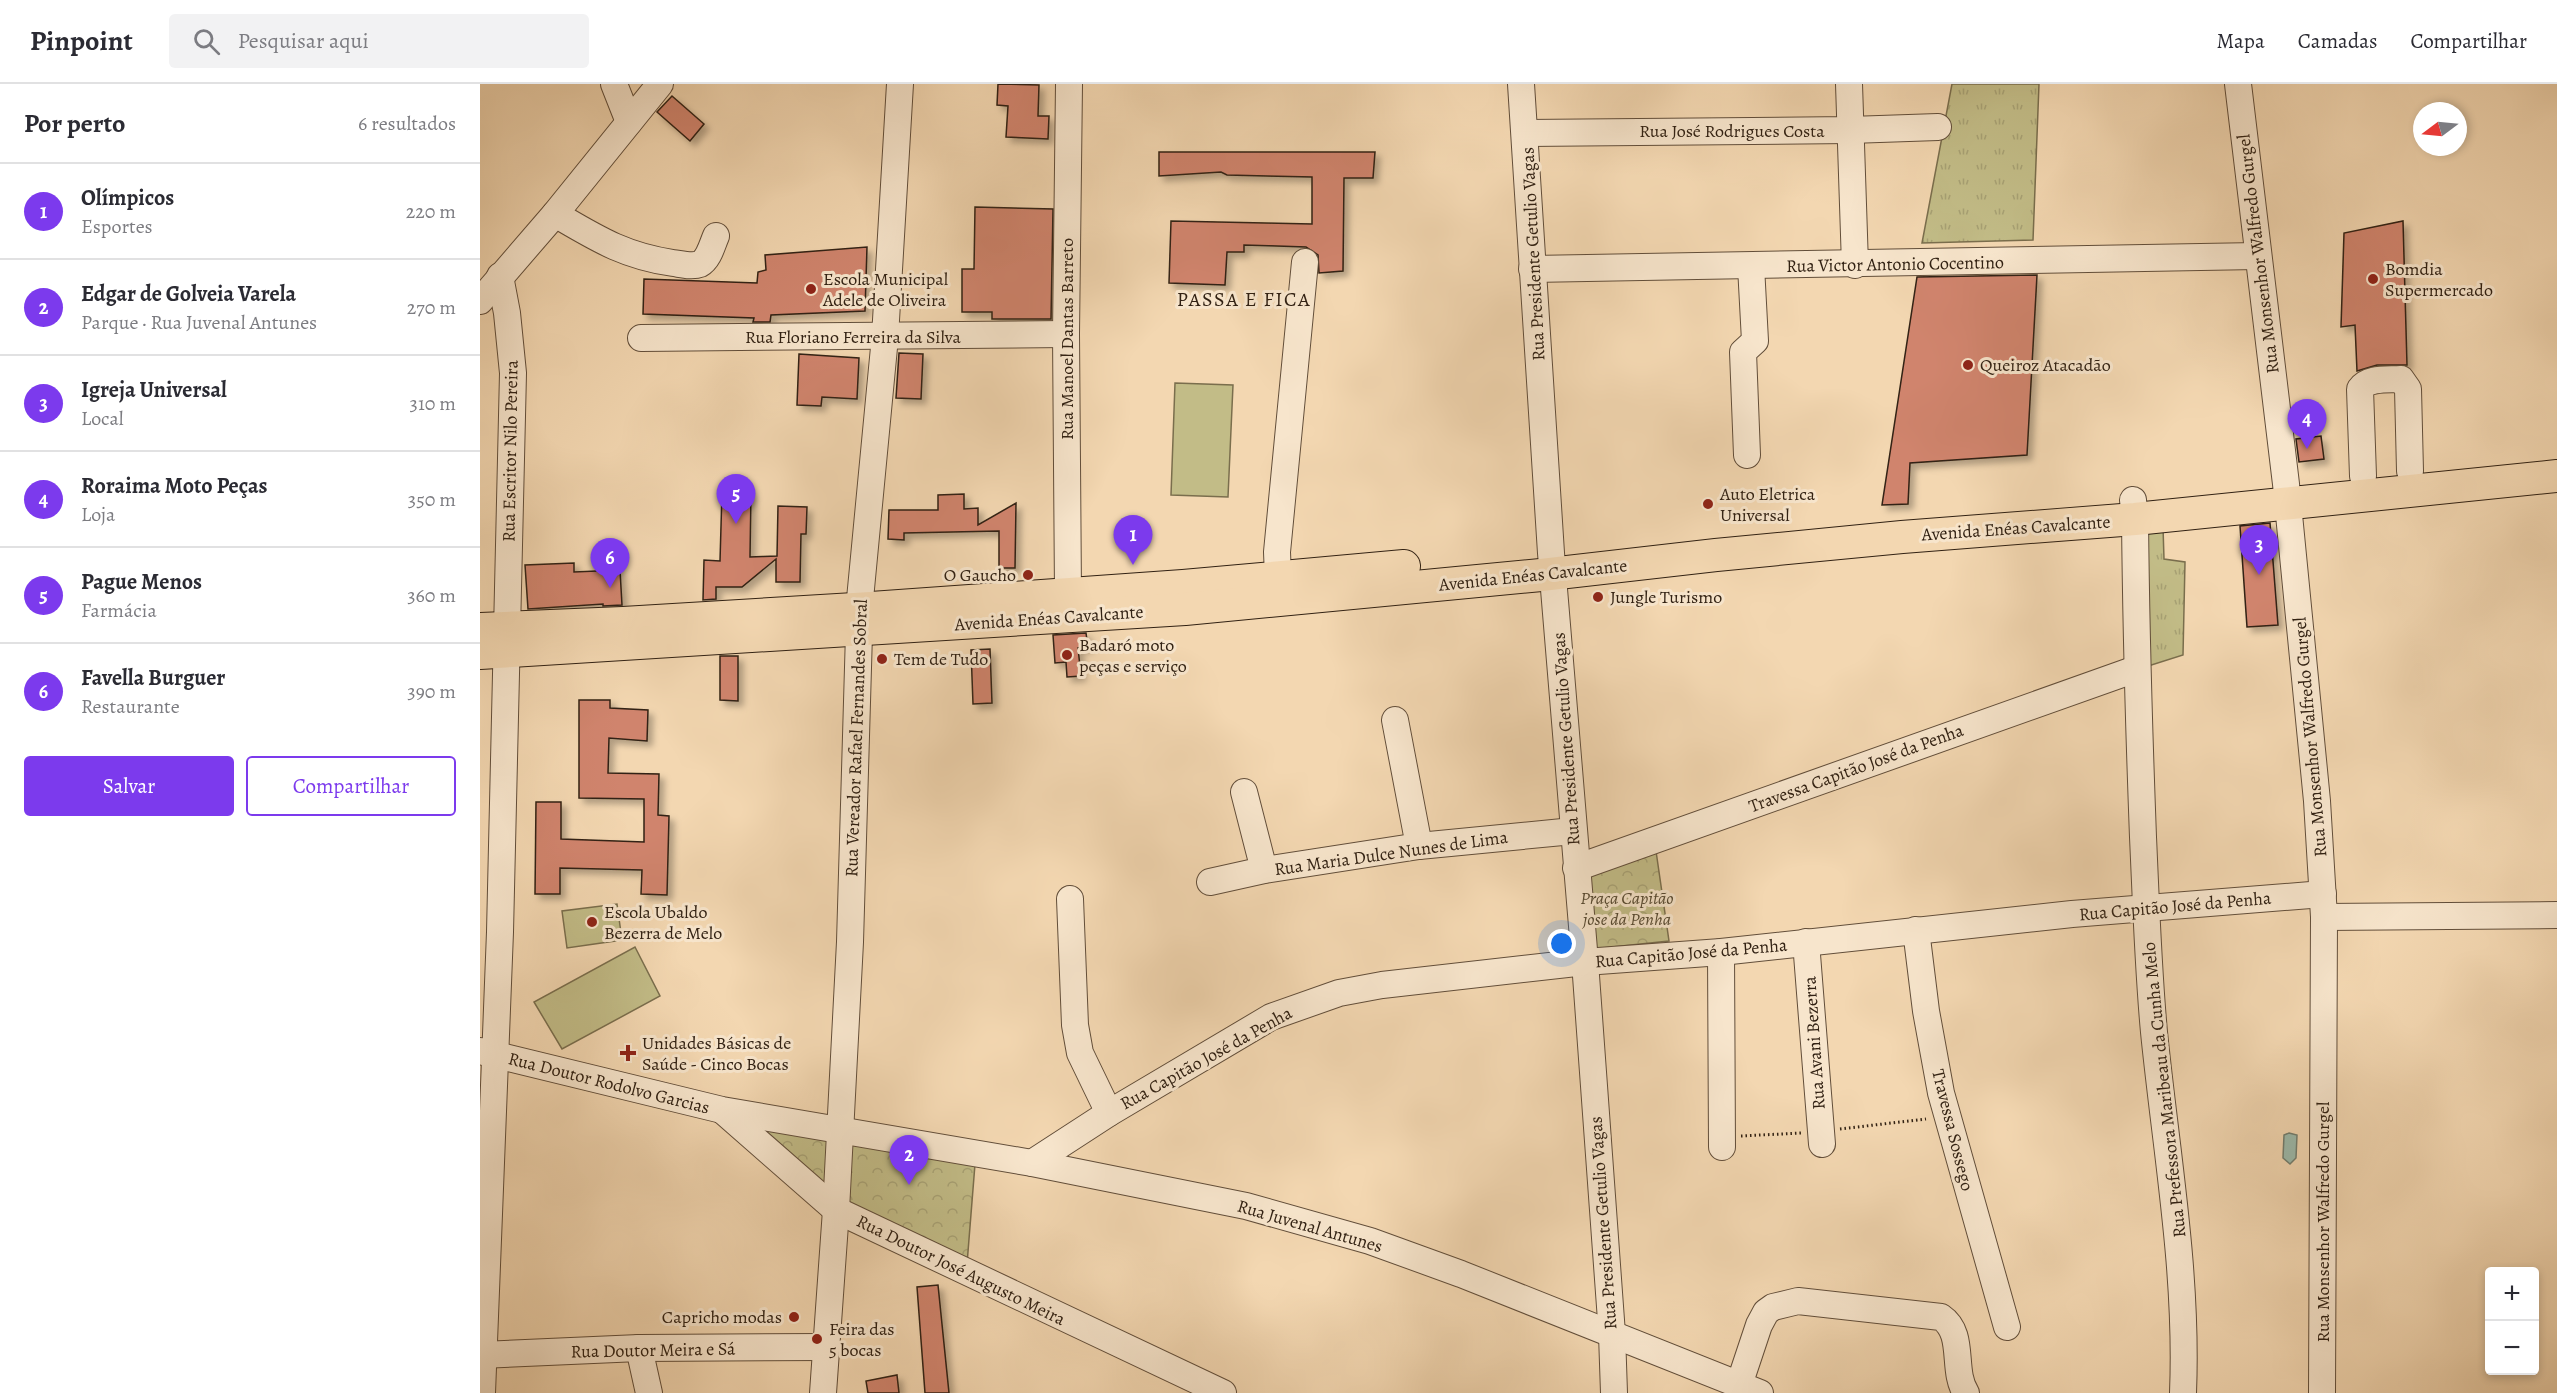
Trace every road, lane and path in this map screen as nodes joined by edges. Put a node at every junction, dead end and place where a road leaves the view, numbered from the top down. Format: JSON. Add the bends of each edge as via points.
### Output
{"nodes":[{"id":1,"x":614,"y":84,"type":"edge"},
{"id":2,"x":660,"y":84,"type":"edge"},
{"id":3,"x":900,"y":84,"type":"edge"},
{"id":4,"x":1069,"y":84,"type":"edge"},
{"id":5,"x":1521,"y":84,"type":"edge"},
{"id":6,"x":1849,"y":84,"type":"edge"},
{"id":7,"x":2238,"y":84,"type":"edge"},
{"id":8,"x":629,"y":122,"type":"junction"},
{"id":9,"x":1938,"y":127,"type":"dead end"},
{"id":10,"x":1850,"y":130,"type":"junction"},
{"id":11,"x":1526,"y":133,"type":"junction"},
{"id":12,"x":555,"y":214,"type":"junction"},
{"id":13,"x":716,"y":236,"type":"dead end"},
{"id":14,"x":2257,"y":256,"type":"junction"},
{"id":15,"x":1305,"y":262,"type":"dead end"},
{"id":16,"x":1855,"y":265,"type":"junction"},
{"id":17,"x":1751,"y":266,"type":"junction"},
{"id":18,"x":1532,"y":270,"type":"junction"},
{"id":19,"x":500,"y":276,"type":"junction"},
{"id":20,"x":480,"y":301,"type":"edge"},
{"id":21,"x":1066,"y":334,"type":"junction"},
{"id":22,"x":885,"y":337,"type":"junction"},
{"id":23,"x":641,"y":338,"type":"dead end"},
{"id":24,"x":1747,"y":455,"type":"dead end"},
{"id":25,"x":2557,"y":456,"type":"edge"},
{"id":26,"x":2410,"y":471,"type":"junction"},
{"id":27,"x":2557,"y":476,"type":"edge"},
{"id":28,"x":2365,"y":482,"type":"junction"},
{"id":29,"x":2287,"y":494,"type":"junction"},
{"id":30,"x":2134,"y":510,"type":"junction"},
{"id":31,"x":1552,"y":563,"type":"junction"},
{"id":32,"x":1433,"y":574,"type":"junction"},
{"id":33,"x":1278,"y":577,"type":"junction"},
{"id":34,"x":1068,"y":593,"type":"junction"},
{"id":35,"x":1184,"y":598,"type":"junction"},
{"id":36,"x":860,"y":620,"type":"junction"},
{"id":37,"x":494,"y":640,"type":"edge"},
{"id":38,"x":2136,"y":669,"type":"junction"},
{"id":39,"x":1395,"y":720,"type":"dead end"},
{"id":40,"x":1244,"y":792,"type":"dead end"},
{"id":41,"x":1573,"y":831,"type":"junction"},
{"id":42,"x":1419,"y":846,"type":"junction"},
{"id":43,"x":1576,"y":868,"type":"junction"},
{"id":44,"x":1264,"y":870,"type":"junction"},
{"id":45,"x":1210,"y":882,"type":"dead end"},
{"id":46,"x":1070,"y":899,"type":"dead end"},
{"id":47,"x":2324,"y":906,"type":"junction"},
{"id":48,"x":2146,"y":908,"type":"junction"},
{"id":49,"x":2557,"y":915,"type":"edge"},
{"id":50,"x":1916,"y":930,"type":"junction"},
{"id":51,"x":1806,"y":942,"type":"junction"},
{"id":52,"x":1721,"y":952,"type":"junction"},
{"id":53,"x":1585,"y":962,"type":"junction"},
{"id":54,"x":488,"y":1053,"type":"edge"},
{"id":55,"x":722,"y":1110,"type":"junction"},
{"id":56,"x":1109,"y":1113,"type":"junction"},
{"id":57,"x":1948,"y":1116,"type":"junction"},
{"id":58,"x":840,"y":1130,"type":"junction"},
{"id":59,"x":1821,"y":1138,"type":"junction"},
{"id":60,"x":1722,"y":1142,"type":"joint"},
{"id":61,"x":1032,"y":1162,"type":"junction"},
{"id":62,"x":836,"y":1210,"type":"junction"},
{"id":63,"x":2007,"y":1327,"type":"dead end"},
{"id":64,"x":1612,"y":1334,"type":"junction"},
{"id":65,"x":826,"y":1347,"type":"junction"},
{"id":66,"x":639,"y":1348,"type":"junction"},
{"id":67,"x":482,"y":1355,"type":"edge"},
{"id":68,"x":1750,"y":1389,"type":"edge"},
{"id":69,"x":482,"y":1393,"type":"edge"},
{"id":70,"x":649,"y":1393,"type":"edge"},
{"id":71,"x":823,"y":1393,"type":"edge"},
{"id":72,"x":1223,"y":1393,"type":"edge"},
{"id":73,"x":1614,"y":1393,"type":"edge"},
{"id":74,"x":1966,"y":1393,"type":"edge"},
{"id":75,"x":2183,"y":1393,"type":"edge"},
{"id":76,"x":2322,"y":1393,"type":"edge"}],
"edges":[{"from":1,"to":8,"type":"street"},
{"from":2,"to":8,"type":"street"},
{"from":3,"to":22,"type":"street","name":"Rua Vereador Rafael Fernandes Sobral"},
{"from":4,"to":21,"type":"street","name":"Rua Manoel Dantas Barreto"},
{"from":5,"to":11,"type":"street","name":"Rua Presidente Getulio Vagas"},
{"from":6,"to":10,"type":"street"},
{"from":7,"to":14,"type":"street","name":"Rua Monsenhor Walfredo Gurgel"},
{"from":8,"to":12,"type":"street"},
{"from":9,"to":10,"type":"street","name":"Rua José Rodrigues Costa"},
{"from":10,"to":11,"type":"street","name":"Rua José Rodrigues Costa"},
{"from":10,"to":16,"type":"street"},
{"from":11,"to":18,"type":"street","name":"Rua Presidente Getulio Vagas"},
{"from":12,"to":13,"type":"street","via":[[617,250],[656,261],[700,264]]},
{"from":12,"to":19,"type":"street"},
{"from":14,"to":16,"type":"street","name":"Rua Victor Antonio Cocentino"},
{"from":14,"to":29,"type":"street","name":"Rua Monsenhor Walfredo Gurgel"},
{"from":15,"to":33,"type":"street","via":[[1277,552]]},
{"from":16,"to":17,"type":"street","name":"Rua Victor Antonio Cocentino"},
{"from":17,"to":18,"type":"street","name":"Rua Victor Antonio Cocentino"},
{"from":17,"to":24,"type":"street","via":[[1755,341],[1743,352]]},
{"from":18,"to":31,"type":"street","name":"Rua Presidente Getulio Vagas"},
{"from":19,"to":20,"type":"street"},
{"from":19,"to":37,"type":"street","name":"Rua Escritor Nilo Pereira","via":[[513,373]]},
{"from":21,"to":22,"type":"street","name":"Rua Floriano Ferreira da Silva"},
{"from":21,"to":34,"type":"street","name":"Rua Manoel Dantas Barreto"},
{"from":22,"to":23,"type":"street","name":"Rua Floriano Ferreira da Silva"},
{"from":22,"to":36,"type":"street","name":"Rua Vereador Rafael Fernandes Sobral"},
{"from":25,"to":26,"type":"main road","name":"Avenida Enéas Cavalcante"},
{"from":26,"to":28,"type":"main road","name":"Avenida Enéas Cavalcante"},
{"from":26,"to":28,"type":"street","via":[[2406,383],[2401,379],[2371,381],[2360,389]]},
{"from":27,"to":28,"type":"main road","name":"Avenida Enéas Cavalcante"},
{"from":28,"to":29,"type":"main road","name":"Avenida Enéas Cavalcante"},
{"from":29,"to":30,"type":"main road","name":"Avenida Enéas Cavalcante"},
{"from":29,"to":47,"type":"street","name":"Rua Monsenhor Walfredo Gurgel"},
{"from":30,"to":31,"type":"main road","name":"Avenida Enéas Cavalcante","via":[[1715,545]]},
{"from":30,"to":38,"type":"street","name":"Rua Prefessora Maribeau da Cunha Melo"},
{"from":31,"to":32,"type":"main road","name":"Avenida Enéas Cavalcante"},
{"from":31,"to":41,"type":"street","name":"Rua Presidente Getulio Vagas"},
{"from":32,"to":33,"type":"main road","name":"Avenida Enéas Cavalcante"},
{"from":32,"to":35,"type":"main road","name":"Avenida Enéas Cavalcante"},
{"from":33,"to":35,"type":"main road","name":"Avenida Enéas Cavalcante"},
{"from":34,"to":35,"type":"main road","name":"Avenida Enéas Cavalcante"},
{"from":34,"to":36,"type":"main road","name":"Avenida Enéas Cavalcante"},
{"from":35,"to":36,"type":"main road","name":"Avenida Enéas Cavalcante"},
{"from":36,"to":37,"type":"main road","name":"Avenida Enéas Cavalcante"},
{"from":36,"to":58,"type":"street","name":"Rua Vereador Rafael Fernandes Sobral"},
{"from":37,"to":54,"type":"street","name":"Rua Escritor Nilo Pereira"},
{"from":38,"to":43,"type":"street","name":"Travessa Capitão José da Penha"},
{"from":38,"to":48,"type":"street","name":"Rua Prefessora Maribeau da Cunha Melo"},
{"from":39,"to":42,"type":"street"},
{"from":40,"to":44,"type":"street"},
{"from":41,"to":42,"type":"street","name":"Rua Maria Dulce Nunes de Lima"},
{"from":41,"to":43,"type":"street","name":"Rua Presidente Getulio Vagas"},
{"from":42,"to":44,"type":"street","name":"Rua Maria Dulce Nunes de Lima"},
{"from":43,"to":53,"type":"street","name":"Rua Presidente Getulio Vagas"},
{"from":44,"to":45,"type":"street","name":"Rua Maria Dulce Nunes de Lima"},
{"from":46,"to":56,"type":"street","via":[[1080,1053]]},
{"from":47,"to":48,"type":"street","name":"Rua Capitão José da Penha"},
{"from":47,"to":49,"type":"street","name":"Rua Capitão José da Penha"},
{"from":47,"to":76,"type":"street","name":"Rua Monsenhor Walfredo Gurgel"},
{"from":48,"to":50,"type":"street","name":"Rua Capitão José da Penha"},
{"from":48,"to":75,"type":"street","name":"Rua Prefessora Maribeau da Cunha Melo","via":[[2154,1030],[2180,1259]]},
{"from":50,"to":51,"type":"street","name":"Rua Capitão José da Penha"},
{"from":50,"to":57,"type":"street","name":"Travessa Sossego","via":[[1929,1029]]},
{"from":51,"to":52,"type":"street","name":"Rua Capitão José da Penha"},
{"from":51,"to":59,"type":"street","name":"Rua Avani Bezerra"},
{"from":52,"to":53,"type":"street","name":"Rua Capitão José da Penha"},
{"from":52,"to":60,"type":"street"},
{"from":53,"to":56,"type":"street","name":"Rua Capitão José da Penha","via":[[1340,993],[1271,1017]]},
{"from":53,"to":64,"type":"street","name":"Rua Presidente Getulio Vagas"},
{"from":54,"to":55,"type":"street","name":"Rua Doutor Rodolvo Garcias"},
{"from":54,"to":67,"type":"street","name":"Rua Escritor Nilo Pereira"},
{"from":55,"to":58,"type":"street","name":"Rua Doutor Rodolvo Garcias"},
{"from":55,"to":62,"type":"street","name":"Rua Doutor José Augusto Meira"},
{"from":56,"to":61,"type":"street","name":"Rua Capitão José da Penha"},
{"from":57,"to":59,"type":"path"},
{"from":57,"to":63,"type":"street","name":"Travessa Sossego"},
{"from":58,"to":61,"type":"street","name":"Rua Juvenal Antunes"},
{"from":58,"to":62,"type":"street","name":"Rua Vereador Rafael Fernandes Sobral"},
{"from":59,"to":60,"type":"path"},
{"from":61,"to":64,"type":"street","name":"Rua Juvenal Antunes","via":[[1246,1206],[1370,1241]]},
{"from":62,"to":65,"type":"street","name":"Rua Vereador Rafael Fernandes Sobral"},
{"from":62,"to":72,"type":"street","name":"Rua Doutor José Augusto Meira"},
{"from":64,"to":68,"type":"street","name":"Rua Juvenal Antunes"},
{"from":64,"to":73,"type":"street","name":"Rua Presidente Getulio Vagas"},
{"from":65,"to":66,"type":"street","name":"Rua Doutor Meira e Sá"},
{"from":65,"to":71,"type":"street","name":"Rua Vereador Rafael Fernandes Sobral"},
{"from":66,"to":67,"type":"street","name":"Rua Doutor Meira e Sá"},
{"from":66,"to":70,"type":"street"},
{"from":67,"to":69,"type":"street","name":"Rua Escritor Nilo Pereira"},
{"from":68,"to":74,"type":"street","via":[[1762,1317],[1773,1307],[1798,1301],[1941,1317],[1954,1336]]}]}
